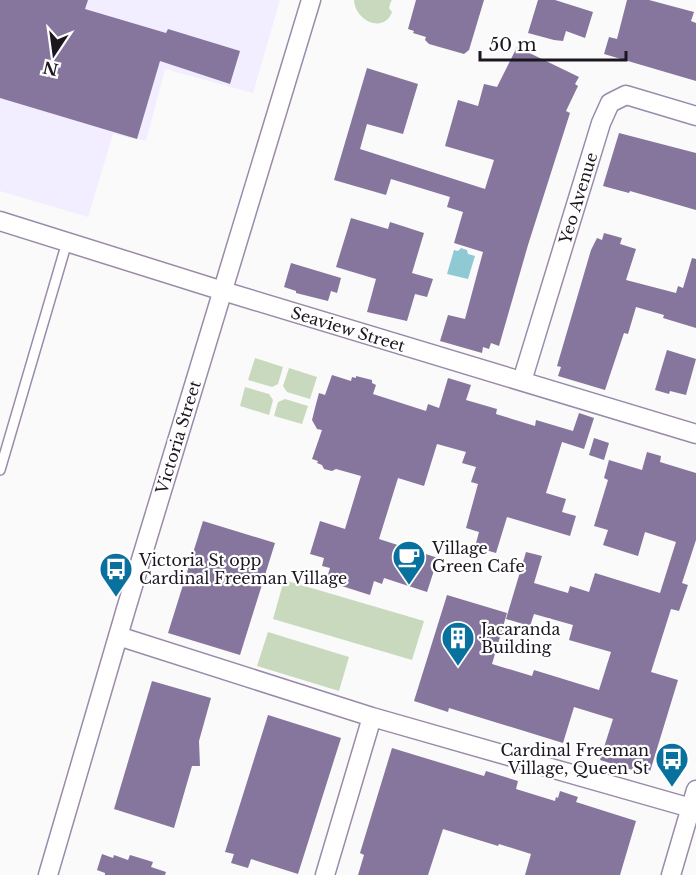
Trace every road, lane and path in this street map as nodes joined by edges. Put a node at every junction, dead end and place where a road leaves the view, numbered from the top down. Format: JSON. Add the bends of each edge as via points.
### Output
{"nodes":[{"id":1,"x":311,"y":0,"type":"edge"},
{"id":2,"x":696,"y":116,"type":"edge"},
{"id":3,"x":0,"y":221,"type":"edge"},
{"id":4,"x":67,"y":242,"type":"junction"},
{"id":5,"x":223,"y":291,"type":"junction"},
{"id":6,"x":522,"y":381,"type":"junction"},
{"id":7,"x":696,"y":434,"type":"edge"},
{"id":8,"x":0,"y":470,"type":"edge"},
{"id":9,"x":118,"y":636,"type":"junction"},
{"id":10,"x":372,"y":717,"type":"junction"},
{"id":11,"x":696,"y":790,"type":"edge"},
{"id":12,"x":691,"y":808,"type":"junction"},
{"id":13,"x":48,"y":875,"type":"edge"},
{"id":14,"x":325,"y":875,"type":"edge"},
{"id":15,"x":671,"y":875,"type":"edge"}],
"edges":[{"from":1,"to":5,"type":"street","name":"Victoria Street"},
{"from":2,"to":6,"type":"street","name":"Yeo Avenue","via":[[626,95],[610,103]]},
{"from":3,"to":4,"type":"street","name":"Seaview Street"},
{"from":4,"to":5,"type":"street","name":"Seaview Street"},
{"from":4,"to":8,"type":"lane"},
{"from":5,"to":6,"type":"street","name":"Seaview Street"},
{"from":5,"to":9,"type":"street","name":"Victoria Street"},
{"from":6,"to":7,"type":"street","name":"Seaview Street"},
{"from":9,"to":10,"type":"street"},
{"from":9,"to":13,"type":"street","name":"Victoria Street"},
{"from":10,"to":12,"type":"street"},
{"from":10,"to":14,"type":"street"},
{"from":11,"to":12,"type":"street"},
{"from":12,"to":15,"type":"street"}]}
